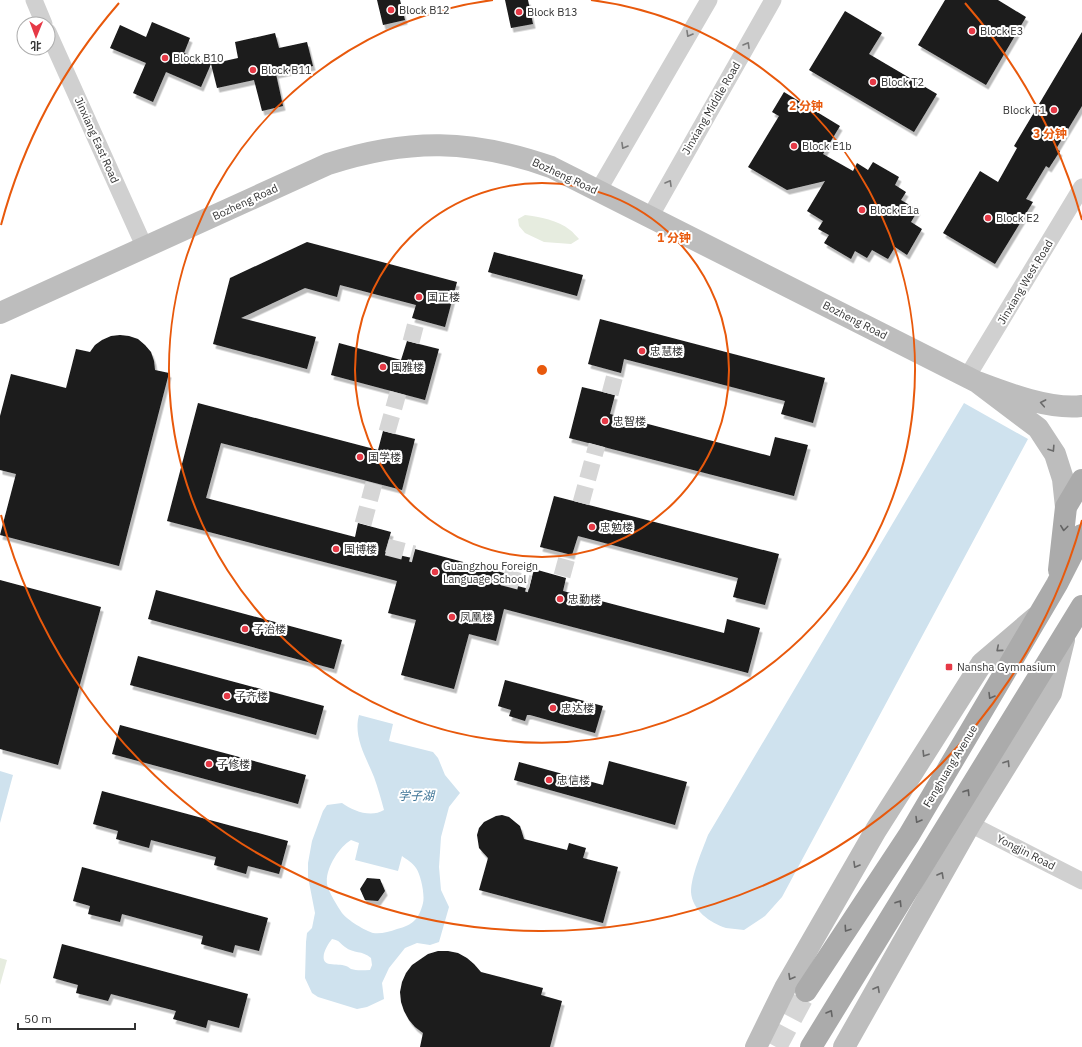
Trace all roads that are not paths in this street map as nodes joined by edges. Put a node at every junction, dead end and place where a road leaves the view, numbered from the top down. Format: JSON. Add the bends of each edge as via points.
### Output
{"nodes":[{"id":1,"x":34,"y":0,"type":"edge"},
{"id":2,"x":708,"y":0,"type":"edge"},
{"id":3,"x":773,"y":0,"type":"edge"},
{"id":4,"x":41,"y":16,"type":"edge"},
{"id":5,"x":56,"y":50,"type":"edge"},
{"id":6,"x":1082,"y":187,"type":"edge"},
{"id":7,"x":598,"y":191,"type":"junction"},
{"id":8,"x":650,"y":217,"type":"junction"},
{"id":9,"x":145,"y":248,"type":"junction"},
{"id":10,"x":0,"y":312,"type":"edge"},
{"id":11,"x":972,"y":380,"type":"junction"},
{"id":12,"x":1082,"y":406,"type":"edge"},
{"id":13,"x":1082,"y":480,"type":"edge"},
{"id":14,"x":1066,"y":507,"type":"junction"},
{"id":15,"x":1082,"y":535,"type":"edge"},
{"id":16,"x":1057,"y":584,"type":"junction"},
{"id":17,"x":1082,"y":606,"type":"edge"},
{"id":18,"x":1040,"y":614,"type":"junction"},
{"id":19,"x":1066,"y":631,"type":"junction"},
{"id":20,"x":970,"y":824,"type":"junction"},
{"id":21,"x":1082,"y":881,"type":"edge"},
{"id":22,"x":806,"y":991,"type":"tunnel mouth"},
{"id":23,"x":756,"y":1047,"type":"edge"},
{"id":24,"x":811,"y":1047,"type":"edge"},
{"id":25,"x":844,"y":1047,"type":"edge"}],
"edges":[{"from":1,"to":4,"type":"street"},
{"from":2,"to":7,"type":"street","one_way":true},
{"from":8,"to":3,"type":"street","name":"Jinxiang Middle Road","one_way":true},
{"from":5,"to":9,"type":"street","name":"Jinxiang East Road"},
{"from":6,"to":11,"type":"street","name":"Jinxiang West Road"},
{"from":7,"to":8,"type":"street","name":"Bozheng Road"},
{"from":7,"to":9,"type":"street","name":"Bozheng Road","via":[[551,167],[501,152],[450,145],[401,147],[328,164]]},
{"from":8,"to":11,"type":"street","name":"Bozheng Road"},
{"from":9,"to":10,"type":"street","name":"Bozheng Road"},
{"from":12,"to":11,"type":"street","one_way":true,"via":[[1043,403],[1010,395]]},
{"from":11,"to":14,"type":"street","one_way":true,"via":[[1038,428],[1055,454],[1063,480]]},
{"from":13,"to":14,"type":"main road"},
{"from":14,"to":16,"type":"main road","one_way":true},
{"from":15,"to":16,"type":"main road","name":"Fenghuang Avenue"},
{"from":16,"to":18,"type":"main road","name":"Fenghuang Avenue"},
{"from":17,"to":19,"type":"main road"},
{"from":18,"to":22,"type":"main road","name":"Fenghuang Avenue","one_way":true,"via":[[909,836]]},
{"from":18,"to":23,"type":"street","one_way":true,"via":[[982,664],[876,830],[785,988]]},
{"from":20,"to":19,"type":"street","one_way":true,"via":[[1050,693]]},
{"from":24,"to":19,"type":"main road","one_way":true},
{"from":20,"to":21,"type":"street","name":"Yongjin Road"},
{"from":25,"to":20,"type":"street","one_way":true}]}
